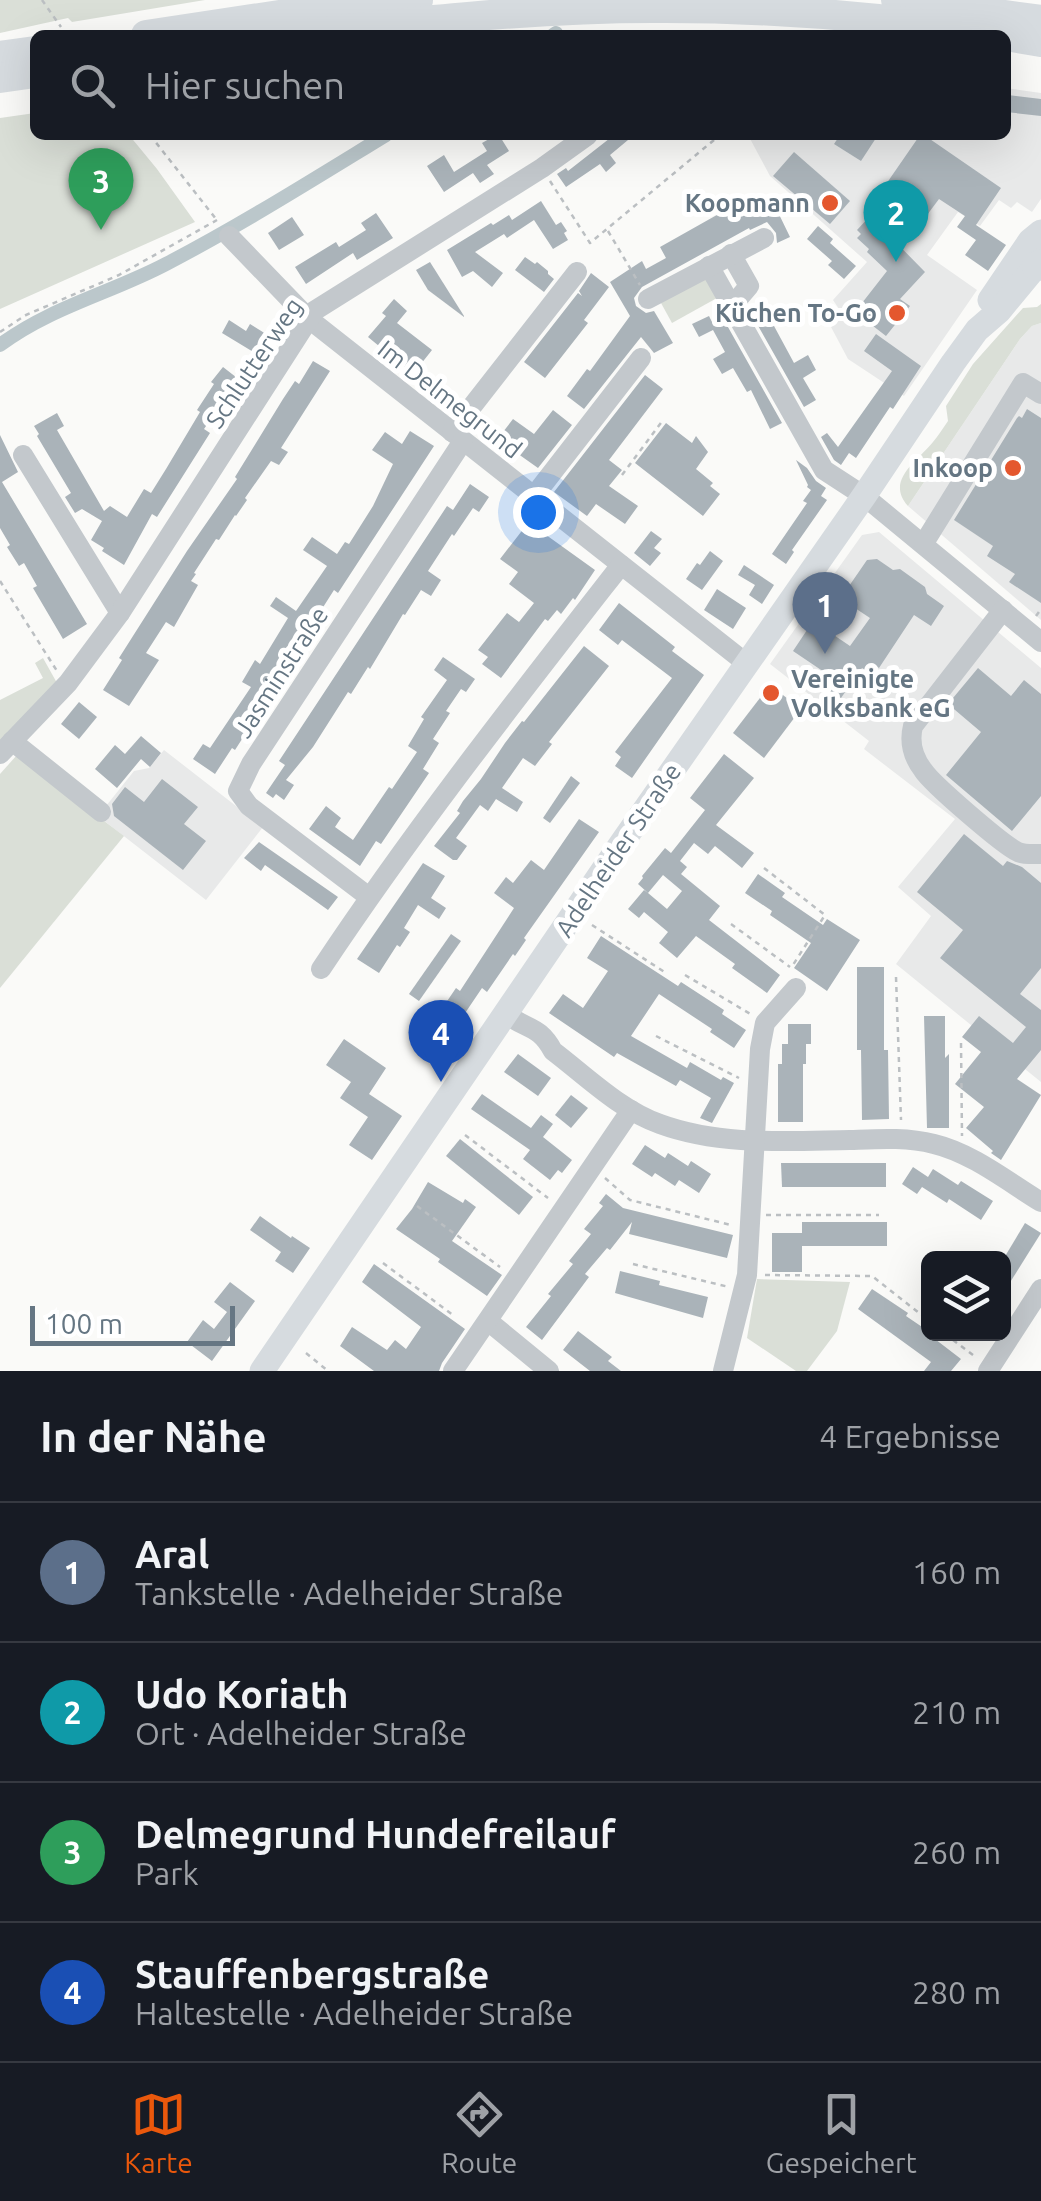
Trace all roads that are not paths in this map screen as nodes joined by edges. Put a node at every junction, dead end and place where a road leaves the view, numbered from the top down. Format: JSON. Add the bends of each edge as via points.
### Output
{"nodes":[{"id":1,"x":421,"y":0,"type":"edge"},
{"id":2,"x":896,"y":0,"type":"edge"},
{"id":3,"x":1041,"y":20,"type":"edge"},
{"id":4,"x":181,"y":30,"type":"edge"},
{"id":5,"x":339,"y":30,"type":"edge"},
{"id":6,"x":958,"y":30,"type":"edge"},
{"id":7,"x":1011,"y":37,"type":"edge"},
{"id":8,"x":1041,"y":42,"type":"edge"},
{"id":9,"x":30,"y":52,"type":"edge"},
{"id":10,"x":0,"y":56,"type":"edge"},
{"id":11,"x":30,"y":74,"type":"edge"},
{"id":12,"x":0,"y":78,"type":"edge"},
{"id":13,"x":581,"y":140,"type":"edge"},
{"id":14,"x":223,"y":228,"type":"road end"},
{"id":15,"x":1041,"y":232,"type":"edge"},
{"id":16,"x":764,"y":238,"type":"dead end"},
{"id":17,"x":731,"y":254,"type":"junction"},
{"id":18,"x":1040,"y":263,"type":"edge"},
{"id":19,"x":709,"y":266,"type":"junction"},
{"id":20,"x":577,"y":272,"type":"dead end"},
{"id":21,"x":648,"y":299,"type":"road end"},
{"id":22,"x":732,"y":306,"type":"junction"},
{"id":23,"x":993,"y":308,"type":"junction"},
{"id":24,"x":309,"y":319,"type":"junction"},
{"id":25,"x":641,"y":358,"type":"dead end"},
{"id":26,"x":1041,"y":394,"type":"edge"},
{"id":27,"x":458,"y":436,"type":"junction"},
{"id":28,"x":23,"y":455,"type":"dead end"},
{"id":29,"x":534,"y":496,"type":"junction"},
{"id":30,"x":864,"y":496,"type":"junction"},
{"id":31,"x":930,"y":536,"type":"junction"},
{"id":32,"x":621,"y":565,"type":"junction"},
{"id":33,"x":1003,"y":610,"type":"junction"},
{"id":34,"x":120,"y":613,"type":"junction"},
{"id":35,"x":1041,"y":642,"type":"edge"},
{"id":36,"x":746,"y":663,"type":"junction"},
{"id":37,"x":6,"y":747,"type":"edge"},
{"id":38,"x":102,"y":812,"type":"dead end"},
{"id":39,"x":1041,"y":854,"type":"edge"},
{"id":40,"x":369,"y":896,"type":"junction"},
{"id":41,"x":321,"y":969,"type":"dead end"},
{"id":42,"x":794,"y":978,"type":"road end"},
{"id":43,"x":514,"y":1020,"type":"junction"},
{"id":44,"x":631,"y":1110,"type":"junction"},
{"id":45,"x":764,"y":1140,"type":"junction"},
{"id":46,"x":1041,"y":1202,"type":"edge"},
{"id":47,"x":1041,"y":1289,"type":"edge"},
{"id":48,"x":488,"y":1320,"type":"junction"},
{"id":49,"x":989,"y":1370,"type":"edge"},
{"id":50,"x":262,"y":1371,"type":"edge"},
{"id":51,"x":453,"y":1371,"type":"edge"},
{"id":52,"x":549,"y":1371,"type":"edge"},
{"id":53,"x":723,"y":1371,"type":"edge"}],
"edges":[{"from":1,"to":4,"type":"highway"},
{"from":2,"to":3,"type":"highway"},
{"from":5,"to":6,"type":"highway","via":[[666,8]]},
{"from":7,"to":8,"type":"highway"},
{"from":9,"to":10,"type":"highway"},
{"from":11,"to":12,"type":"highway"},
{"from":13,"to":24,"type":"street","name":"Schlutterweg"},
{"from":14,"to":24,"type":"street","name":"Im Delmegrund"},
{"from":15,"to":23,"type":"main road","name":"Adelheider Straße"},
{"from":16,"to":17,"type":"street"},
{"from":17,"to":19,"type":"street"},
{"from":17,"to":22,"type":"street","via":[[749,286]]},
{"from":18,"to":23,"type":"main road","name":"Adelheider Straße"},
{"from":19,"to":21,"type":"street"},
{"from":19,"to":22,"type":"street"},
{"from":20,"to":27,"type":"street","name":"Jasminstraße"},
{"from":22,"to":30,"type":"street","via":[[824,470]]},
{"from":23,"to":30,"type":"main road","name":"Adelheider Straße"},
{"from":24,"to":27,"type":"street","name":"Im Delmegrund"},
{"from":24,"to":34,"type":"street","name":"Schlutterweg"},
{"from":25,"to":29,"type":"street"},
{"from":26,"to":31,"type":"street","via":[[1023,383]]},
{"from":27,"to":29,"type":"street","name":"Im Delmegrund"},
{"from":27,"to":40,"type":"street","name":"Jasminstraße","via":[[233,794]]},
{"from":28,"to":34,"type":"street"},
{"from":29,"to":32,"type":"street","name":"Im Delmegrund"},
{"from":30,"to":31,"type":"street"},
{"from":30,"to":36,"type":"main road","name":"Adelheider Straße"},
{"from":31,"to":33,"type":"street"},
{"from":32,"to":36,"type":"street","name":"Im Delmegrund"},
{"from":32,"to":40,"type":"street"},
{"from":33,"to":35,"type":"street"},
{"from":33,"to":39,"type":"street","via":[[910,738],[924,773],[1002,842],[1021,854]]},
{"from":34,"to":37,"type":"street","name":"Schlutterweg","via":[[68,684]]},
{"from":36,"to":43,"type":"main road","name":"Adelheider Straße","via":[[574,913]]},
{"from":37,"to":38,"type":"street"},
{"from":40,"to":41,"type":"street"},
{"from":42,"to":45,"type":"street","via":[[765,1023],[760,1048]]},
{"from":43,"to":44,"type":"street","via":[[536,1047],[553,1050]]},
{"from":43,"to":50,"type":"main road","name":"Adelheider Straße"},
{"from":44,"to":45,"type":"street","via":[[704,1138]]},
{"from":44,"to":48,"type":"street"},
{"from":45,"to":46,"type":"street","via":[[935,1144]]},
{"from":45,"to":53,"type":"street","via":[[745,1283]]},
{"from":47,"to":49,"type":"street"},
{"from":48,"to":51,"type":"street"},
{"from":48,"to":52,"type":"street"}]}
